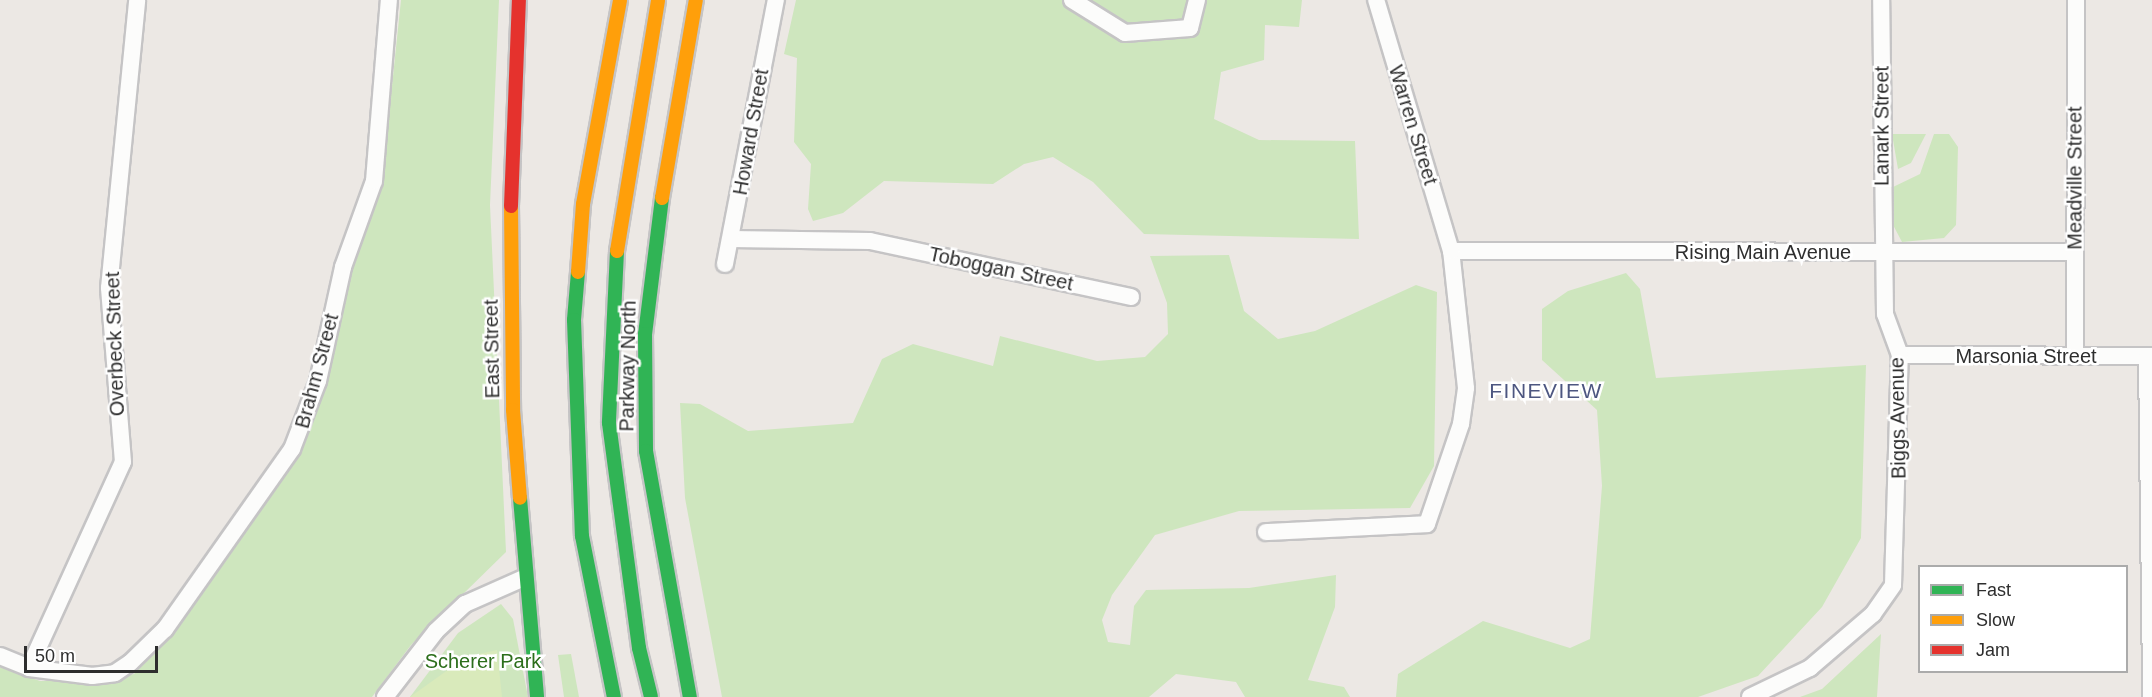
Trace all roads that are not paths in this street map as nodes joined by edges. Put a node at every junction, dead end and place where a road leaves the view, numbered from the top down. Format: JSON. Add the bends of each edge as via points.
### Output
{"nodes":[{"id":1,"x":137,"y":0,"type":"edge"},
{"id":2,"x":389,"y":0,"type":"edge"},
{"id":3,"x":519,"y":0,"type":"edge"},
{"id":4,"x":620,"y":0,"type":"edge"},
{"id":5,"x":658,"y":0,"type":"edge"},
{"id":6,"x":696,"y":0,"type":"edge"},
{"id":7,"x":776,"y":0,"type":"edge"},
{"id":8,"x":1072,"y":0,"type":"edge"},
{"id":9,"x":1197,"y":0,"type":"edge"},
{"id":10,"x":1376,"y":0,"type":"edge"},
{"id":11,"x":1881,"y":0,"type":"edge"},
{"id":12,"x":2076,"y":0,"type":"edge"},
{"id":13,"x":731,"y":239,"type":"junction"},
{"id":14,"x":1451,"y":251,"type":"junction"},
{"id":15,"x":1883,"y":252,"type":"junction"},
{"id":16,"x":2075,"y":252,"type":"junction"},
{"id":17,"x":725,"y":264,"type":"dead end"},
{"id":18,"x":1131,"y":297,"type":"dead end"},
{"id":19,"x":1900,"y":355,"type":"junction"},
{"id":20,"x":2075,"y":356,"type":"junction"},
{"id":21,"x":2150,"y":356,"type":"edge"},
{"id":22,"x":1266,"y":532,"type":"dead end"},
{"id":23,"x":524,"y":578,"type":"junction"},
{"id":24,"x":0,"y":656,"type":"edge"},
{"id":25,"x":29,"y":668,"type":"junction"},
{"id":26,"x":385,"y":697,"type":"edge"},
{"id":27,"x":537,"y":697,"type":"edge"},
{"id":28,"x":614,"y":697,"type":"edge"},
{"id":29,"x":651,"y":697,"type":"edge"},
{"id":30,"x":690,"y":697,"type":"edge"},
{"id":31,"x":1750,"y":697,"type":"edge"},
{"id":32,"x":2151,"y":697,"type":"edge"}],
"edges":[{"from":1,"to":25,"type":"street","name":"Overbeck Street","via":[[110,288],[123,462]]},
{"from":2,"to":25,"type":"street","name":"Brahm Street","via":[[374,181],[343,267],[318,381],[298,440],[165,629],[130,663],[115,673],[92,676]]},
{"from":3,"to":23,"type":"main road","name":"East Street","via":[[510,244]]},
{"from":4,"to":28,"type":"main road","via":[[583,204],[574,320],[582,536]]},
{"from":5,"to":29,"type":"main road","via":[[622,203],[611,303],[609,423],[639,648]]},
{"from":6,"to":30,"type":"main road","name":"Parkway North","via":[[657,225],[645,334],[646,451],[667,590]]},
{"from":7,"to":13,"type":"street","name":"Howard Street"},
{"from":8,"to":9,"type":"street","via":[[1125,33],[1190,28]]},
{"from":10,"to":14,"type":"street","name":"Warren Street"},
{"from":11,"to":15,"type":"street","name":"Lanark Street"},
{"from":12,"to":16,"type":"street","name":"Meadville Street"},
{"from":13,"to":17,"type":"street","name":"Howard Street"},
{"from":13,"to":18,"type":"street","name":"Toboggan Street","via":[[870,241]]},
{"from":14,"to":15,"type":"street","name":"Rising Main Avenue"},
{"from":14,"to":22,"type":"street","name":"Warren Street","via":[[1466,388],[1450,465],[1427,524]]},
{"from":15,"to":16,"type":"street","name":"Rising Main Avenue"},
{"from":15,"to":19,"type":"street","name":"Biggs Avenue","via":[[1886,314]]},
{"from":16,"to":20,"type":"street","name":"Meadville Street"},
{"from":19,"to":20,"type":"street","name":"Marsonia Street"},
{"from":19,"to":31,"type":"street","name":"Biggs Avenue","via":[[1893,585],[1873,614],[1810,668]]},
{"from":20,"to":21,"type":"street","name":"Marsonia Street"},
{"from":21,"to":32,"type":"street"},
{"from":23,"to":26,"type":"street","via":[[465,604],[436,631]]},
{"from":23,"to":27,"type":"main road","name":"East Street"},
{"from":24,"to":25,"type":"street","name":"Brahm Street"}]}
